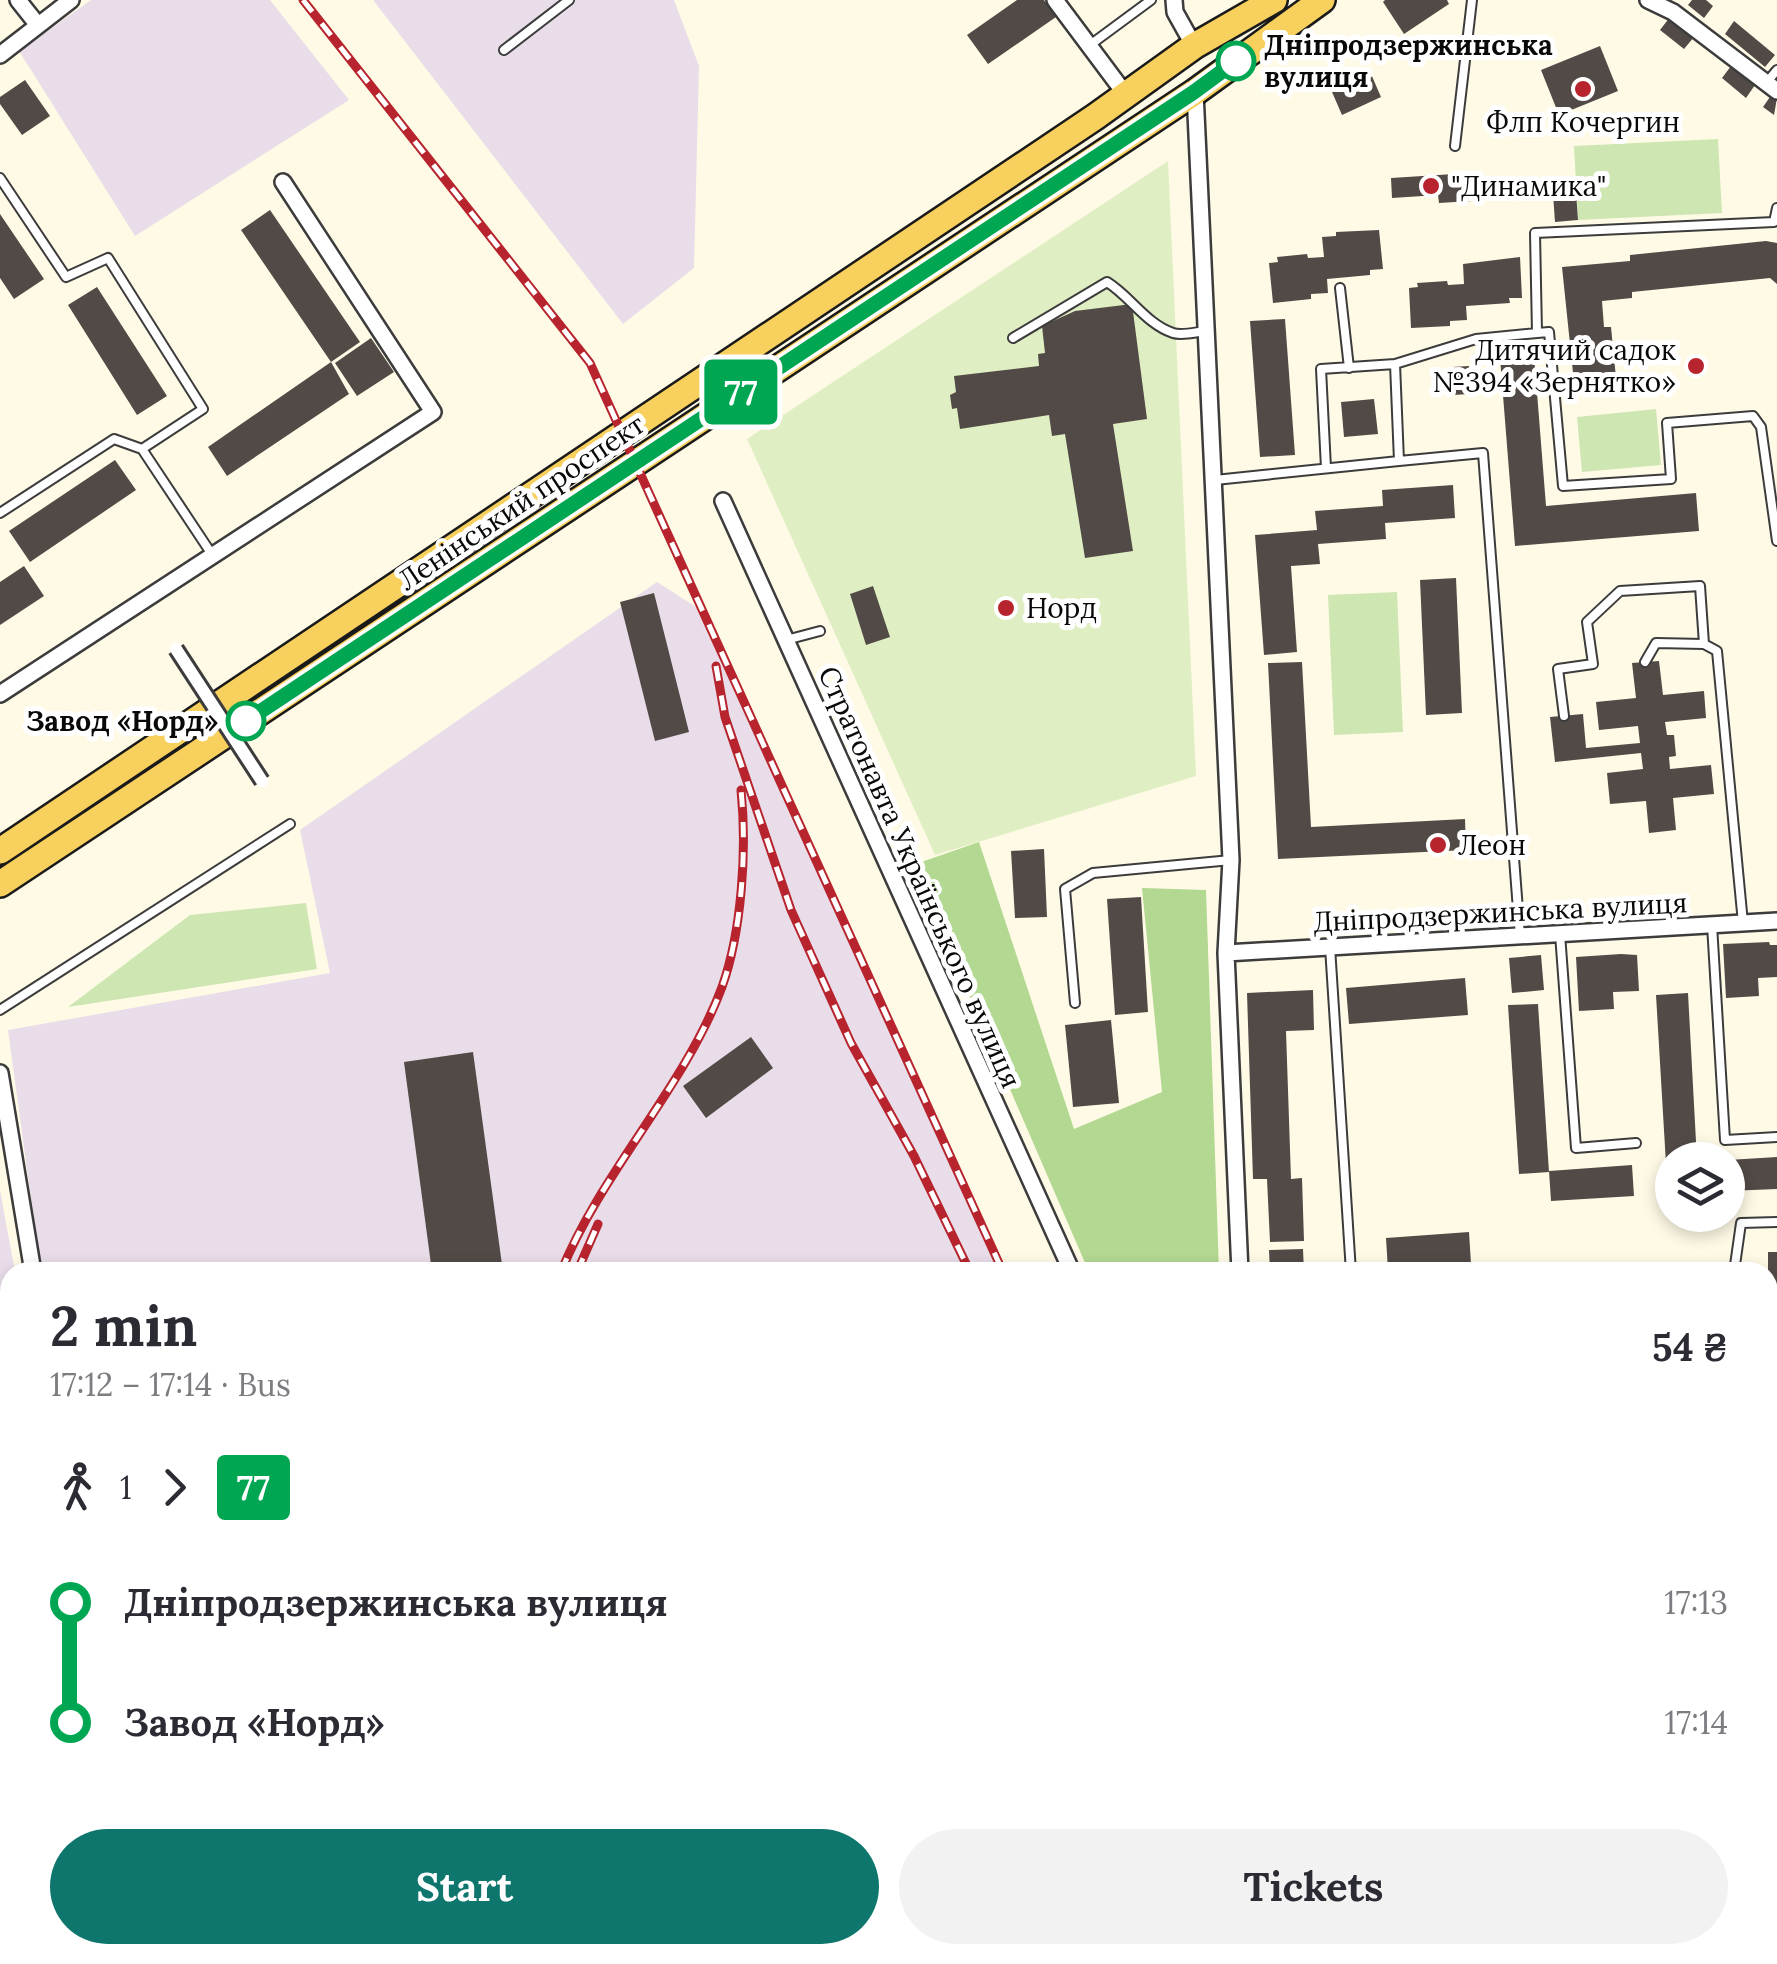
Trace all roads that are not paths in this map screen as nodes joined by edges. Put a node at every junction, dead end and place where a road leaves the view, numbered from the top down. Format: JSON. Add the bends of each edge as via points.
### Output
{"nodes":[{"id":1,"x":18,"y":0,"type":"edge"},
{"id":2,"x":71,"y":0,"type":"edge"},
{"id":3,"x":569,"y":0,"type":"edge"},
{"id":4,"x":1055,"y":0,"type":"edge"},
{"id":5,"x":1150,"y":0,"type":"edge"},
{"id":6,"x":1174,"y":0,"type":"edge"},
{"id":7,"x":1274,"y":0,"type":"edge"},
{"id":8,"x":1322,"y":0,"type":"edge"},
{"id":9,"x":1472,"y":0,"type":"edge"},
{"id":10,"x":1648,"y":0,"type":"edge"},
{"id":11,"x":37,"y":24,"type":"junction"},
{"id":12,"x":1088,"y":46,"type":"junction"},
{"id":13,"x":1194,"y":46,"type":"junction"},
{"id":14,"x":504,"y":50,"type":"dead end"},
{"id":15,"x":0,"y":55,"type":"edge"},
{"id":16,"x":1165,"y":67,"type":"junction"},
{"id":17,"x":1777,"y":70,"type":"edge"},
{"id":18,"x":1771,"y":87,"type":"edge"},
{"id":19,"x":1126,"y":95,"type":"junction"},
{"id":20,"x":1190,"y":95,"type":"junction"},
{"id":21,"x":1455,"y":146,"type":"dead end"},
{"id":22,"x":0,"y":178,"type":"edge"},
{"id":23,"x":283,"y":182,"type":"dead end"},
{"id":24,"x":1777,"y":208,"type":"edge"},
{"id":25,"x":1340,"y":288,"type":"dead end"},
{"id":26,"x":1206,"y":331,"type":"junction"},
{"id":27,"x":1536,"y":333,"type":"junction"},
{"id":28,"x":1013,"y":338,"type":"dead end"},
{"id":29,"x":1395,"y":364,"type":"junction"},
{"id":30,"x":1349,"y":368,"type":"junction"},
{"id":31,"x":142,"y":449,"type":"junction"},
{"id":32,"x":1400,"y":460,"type":"junction"},
{"id":33,"x":1326,"y":468,"type":"junction"},
{"id":34,"x":1213,"y":480,"type":"junction"},
{"id":35,"x":723,"y":501,"type":"dead end"},
{"id":36,"x":0,"y":513,"type":"edge"},
{"id":37,"x":1777,"y":541,"type":"edge"},
{"id":38,"x":213,"y":556,"type":"junction"},
{"id":39,"x":820,"y":631,"type":"dead end"},
{"id":40,"x":786,"y":640,"type":"junction"},
{"id":41,"x":1704,"y":644,"type":"junction"},
{"id":42,"x":176,"y":649,"type":"dead end"},
{"id":43,"x":1645,"y":662,"type":"dead end"},
{"id":44,"x":0,"y":694,"type":"edge"},
{"id":45,"x":1564,"y":716,"type":"dead end"},
{"id":46,"x":262,"y":781,"type":"dead end"},
{"id":47,"x":290,"y":824,"type":"dead end"},
{"id":48,"x":0,"y":850,"type":"edge"},
{"id":49,"x":1231,"y":860,"type":"junction"},
{"id":50,"x":0,"y":884,"type":"edge"},
{"id":51,"x":1777,"y":922,"type":"edge"},
{"id":52,"x":1742,"y":924,"type":"junction"},
{"id":53,"x":1712,"y":925,"type":"junction"},
{"id":54,"x":1560,"y":934,"type":"junction"},
{"id":55,"x":1520,"y":936,"type":"junction"},
{"id":56,"x":1330,"y":947,"type":"junction"},
{"id":57,"x":1226,"y":953,"type":"junction"},
{"id":58,"x":1076,"y":1003,"type":"dead end"},
{"id":59,"x":0,"y":1010,"type":"edge"},
{"id":60,"x":0,"y":1073,"type":"edge"},
{"id":61,"x":1777,"y":1137,"type":"edge"},
{"id":62,"x":1636,"y":1144,"type":"dead end"},
{"id":63,"x":1777,"y":1222,"type":"edge"},
{"id":64,"x":31,"y":1262,"type":"edge"},
{"id":65,"x":1067,"y":1262,"type":"edge"},
{"id":66,"x":1240,"y":1262,"type":"edge"},
{"id":67,"x":1350,"y":1262,"type":"edge"},
{"id":68,"x":1735,"y":1262,"type":"edge"}],
"edges":[{"from":1,"to":11,"type":"street"},
{"from":2,"to":11,"type":"street"},
{"from":3,"to":14,"type":"lane"},
{"from":4,"to":12,"type":"street"},
{"from":5,"to":12,"type":"lane"},
{"from":6,"to":13,"type":"street"},
{"from":7,"to":13,"type":"main road","name":"Ленінський проспект"},
{"from":8,"to":20,"type":"main road","name":"Ленінський проспект"},
{"from":9,"to":21,"type":"lane"},
{"from":10,"to":18,"type":"street"},
{"from":11,"to":15,"type":"street"},
{"from":12,"to":19,"type":"street"},
{"from":13,"to":16,"type":"main road","name":"Ленінський проспект"},
{"from":16,"to":19,"type":"main road","name":"Ленінський проспект"},
{"from":16,"to":20,"type":"main road"},
{"from":17,"to":18,"type":"lane"},
{"from":19,"to":48,"type":"main road","name":"Ленінський проспект"},
{"from":20,"to":26,"type":"street"},
{"from":20,"to":50,"type":"main road","name":"Ленінський проспект"},
{"from":22,"to":31,"type":"lane","via":[[66,277],[108,258],[203,409]]},
{"from":23,"to":38,"type":"street","via":[[433,412]]},
{"from":24,"to":27,"type":"lane","via":[[1774,222],[1535,233]]},
{"from":25,"to":30,"type":"lane"},
{"from":26,"to":28,"type":"lane","via":[[1175,334],[1107,282]]},
{"from":26,"to":34,"type":"street"},
{"from":27,"to":29,"type":"lane","via":[[1476,339]]},
{"from":27,"to":37,"type":"lane","via":[[1549,332],[1563,486],[1670,479],[1667,422],[1753,416]]},
{"from":29,"to":30,"type":"lane"},
{"from":29,"to":32,"type":"lane"},
{"from":30,"to":33,"type":"lane","via":[[1321,369]]},
{"from":31,"to":36,"type":"lane","via":[[114,439]]},
{"from":31,"to":38,"type":"lane"},
{"from":32,"to":33,"type":"lane"},
{"from":32,"to":55,"type":"lane","via":[[1483,454]]},
{"from":33,"to":34,"type":"lane"},
{"from":34,"to":49,"type":"street"},
{"from":35,"to":40,"type":"street","name":"Стратонавта Українського вулиця"},
{"from":38,"to":44,"type":"street"},
{"from":39,"to":40,"type":"lane"},
{"from":40,"to":65,"type":"street","name":"Стратонавта Українського вулиця"},
{"from":41,"to":43,"type":"lane","via":[[1656,642]]},
{"from":41,"to":45,"type":"lane","via":[[1700,586],[1620,591],[1588,622],[1593,664],[1558,669]]},
{"from":41,"to":52,"type":"lane","via":[[1717,650]]},
{"from":42,"to":46,"type":"street","bridge":true},
{"from":47,"to":59,"type":"lane"},
{"from":49,"to":57,"type":"street"},
{"from":49,"to":58,"type":"lane","via":[[1092,873],[1064,889]]},
{"from":51,"to":52,"type":"street","name":"Дніпродзержинська вулиця"},
{"from":52,"to":53,"type":"street","name":"Дніпродзержинська вулиця"},
{"from":53,"to":54,"type":"street","name":"Дніпродзержинська вулиця"},
{"from":53,"to":61,"type":"lane","via":[[1725,1140]]},
{"from":54,"to":55,"type":"street","name":"Дніпродзержинська вулиця"},
{"from":54,"to":62,"type":"lane","via":[[1576,1148]]},
{"from":55,"to":56,"type":"street","name":"Дніпродзержинська вулиця"},
{"from":56,"to":57,"type":"street","name":"Дніпродзержинська вулиця"},
{"from":56,"to":67,"type":"lane"},
{"from":57,"to":66,"type":"street"},
{"from":60,"to":64,"type":"street"},
{"from":63,"to":68,"type":"lane","via":[[1741,1223]]}]}
